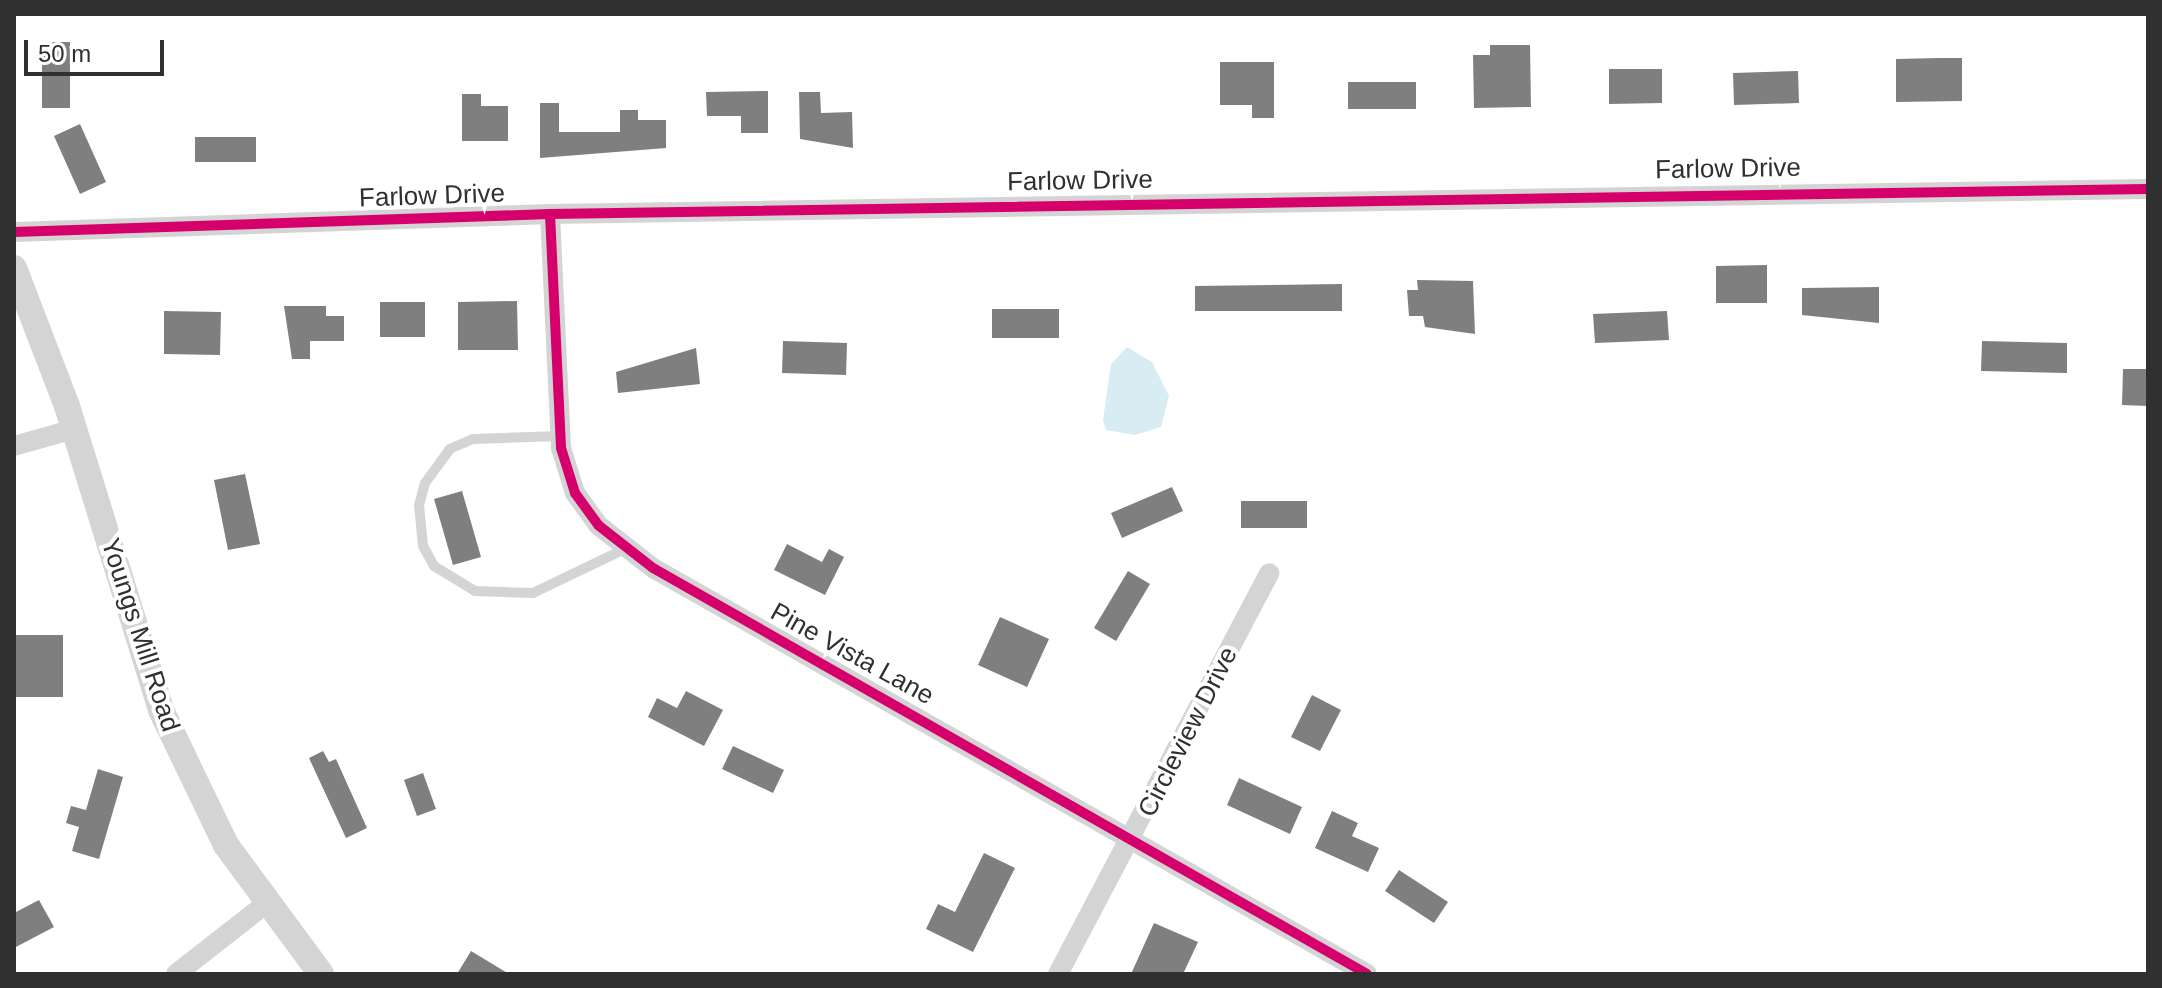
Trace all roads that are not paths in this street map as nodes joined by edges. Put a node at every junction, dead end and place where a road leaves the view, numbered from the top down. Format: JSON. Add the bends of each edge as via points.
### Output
{"nodes":[{"id":1,"x":2148,"y":189,"type":"edge"},
{"id":2,"x":550,"y":214,"type":"junction"},
{"id":3,"x":14,"y":232,"type":"edge"},
{"id":4,"x":14,"y":268,"type":"edge"},
{"id":5,"x":74,"y":429,"type":"junction"},
{"id":6,"x":560,"y":436,"type":"junction"},
{"id":7,"x":14,"y":446,"type":"edge"},
{"id":8,"x":627,"y":548,"type":"junction"},
{"id":9,"x":1269,"y":573,"type":"dead end"},
{"id":10,"x":1134,"y":837,"type":"junction"},
{"id":11,"x":267,"y":903,"type":"junction"},
{"id":12,"x":176,"y":974,"type":"edge"},
{"id":13,"x":321,"y":974,"type":"edge"},
{"id":14,"x":1058,"y":974,"type":"edge"},
{"id":15,"x":1367,"y":974,"type":"edge"}],
"edges":[{"from":1,"to":2,"type":"street","name":"Farlow Drive"},
{"from":2,"to":3,"type":"street","name":"Farlow Drive"},
{"from":2,"to":6,"type":"street","name":"Pine Vista Lane"},
{"from":4,"to":5,"type":"street","name":"Youngs Mill Road"},
{"from":5,"to":7,"type":"street"},
{"from":5,"to":11,"type":"street","name":"Youngs Mill Road","via":[[161,710],[206,809]]},
{"from":6,"to":8,"type":"street","name":"Pine Vista Lane","via":[[575,493]]},
{"from":6,"to":8,"type":"lane","via":[[473,439],[450,449],[425,483],[419,505],[423,546],[434,566],[475,591],[533,593]]},
{"from":8,"to":10,"type":"street","name":"Pine Vista Lane"},
{"from":9,"to":10,"type":"street","name":"Circleview Drive"},
{"from":10,"to":14,"type":"street","name":"Circleview Drive"},
{"from":10,"to":15,"type":"street","name":"Pine Vista Lane"},
{"from":11,"to":12,"type":"street"},
{"from":11,"to":13,"type":"street","name":"Youngs Mill Road"}]}
